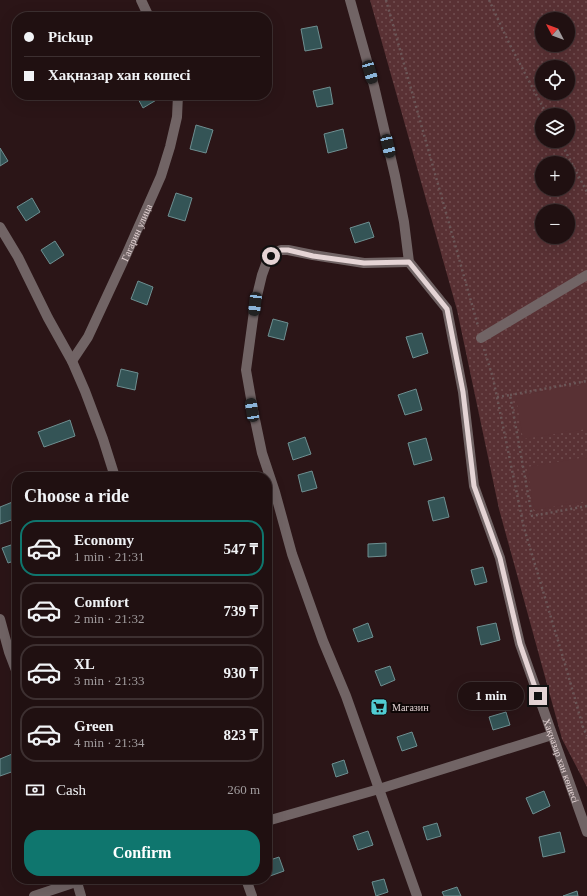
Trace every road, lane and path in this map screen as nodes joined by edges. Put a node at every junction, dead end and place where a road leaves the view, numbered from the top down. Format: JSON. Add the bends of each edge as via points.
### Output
{"nodes":[{"id":1,"x":141,"y":0,"type":"edge"},
{"id":2,"x":350,"y":0,"type":"edge"},
{"id":3,"x":386,"y":0,"type":"edge"},
{"id":4,"x":489,"y":0,"type":"edge"},
{"id":5,"x":147,"y":12,"type":"edge"},
{"id":6,"x":178,"y":100,"type":"edge"},
{"id":7,"x":543,"y":108,"type":"edge"},
{"id":8,"x":564,"y":148,"type":"edge"},
{"id":9,"x":587,"y":192,"type":"edge"},
{"id":10,"x":0,"y":226,"type":"edge"},
{"id":11,"x":409,"y":262,"type":"junction"},
{"id":12,"x":587,"y":276,"type":"edge"},
{"id":13,"x":481,"y":338,"type":"junction"},
{"id":14,"x":72,"y":361,"type":"junction"},
{"id":15,"x":587,"y":381,"type":"edge"},
{"id":16,"x":510,"y":395,"type":"junction"},
{"id":17,"x":497,"y":397,"type":"junction"},
{"id":18,"x":113,"y":472,"type":"edge"},
{"id":19,"x":268,"y":472,"type":"edge"},
{"id":20,"x":272,"y":483,"type":"edge"},
{"id":21,"x":587,"y":506,"type":"edge"},
{"id":22,"x":0,"y":620,"type":"edge"},
{"id":23,"x":12,"y":660,"type":"edge"},
{"id":24,"x":552,"y":735,"type":"junction"},
{"id":25,"x":587,"y":736,"type":"edge"},
{"id":26,"x":379,"y":789,"type":"junction"},
{"id":27,"x":272,"y":820,"type":"edge"},
{"id":28,"x":587,"y":832,"type":"edge"},
{"id":29,"x":68,"y":884,"type":"edge"},
{"id":30,"x":80,"y":884,"type":"edge"},
{"id":31,"x":248,"y":884,"type":"edge"},
{"id":32,"x":34,"y":896,"type":"edge"},
{"id":33,"x":81,"y":896,"type":"edge"},
{"id":34,"x":252,"y":896,"type":"edge"},
{"id":35,"x":417,"y":896,"type":"edge"}],
"edges":[{"from":1,"to":5,"type":"street"},
{"from":2,"to":11,"type":"street","via":[[395,176]]},
{"from":3,"to":13,"type":"path"},
{"from":4,"to":7,"type":"path"},
{"from":6,"to":14,"type":"street","name":"Гагарин улица","via":[[177,117],[161,176],[88,337]]},
{"from":8,"to":9,"type":"path"},
{"from":10,"to":14,"type":"street"},
{"from":11,"to":19,"type":"street","via":[[364,263],[288,250],[281,250],[271,256],[262,275],[255,304],[246,370],[252,410]]},
{"from":11,"to":24,"type":"street","name":"Хақназар хан көшесі","via":[[447,309],[463,392],[474,486],[500,558],[520,644]]},
{"from":12,"to":13,"type":"street"},
{"from":13,"to":17,"type":"path"},
{"from":14,"to":18,"type":"street"},
{"from":15,"to":16,"type":"path"},
{"from":16,"to":17,"type":"path"},
{"from":16,"to":21,"type":"path","via":[[532,516]]},
{"from":17,"to":25,"type":"path","via":[[524,528]]},
{"from":20,"to":26,"type":"street","via":[[292,554]]},
{"from":22,"to":23,"type":"street"},
{"from":24,"to":26,"type":"street"},
{"from":24,"to":28,"type":"street","name":"Хақназар хан көшесі"},
{"from":26,"to":27,"type":"street"},
{"from":26,"to":35,"type":"street"},
{"from":29,"to":32,"type":"street"},
{"from":30,"to":33,"type":"street"},
{"from":31,"to":34,"type":"street"}]}
